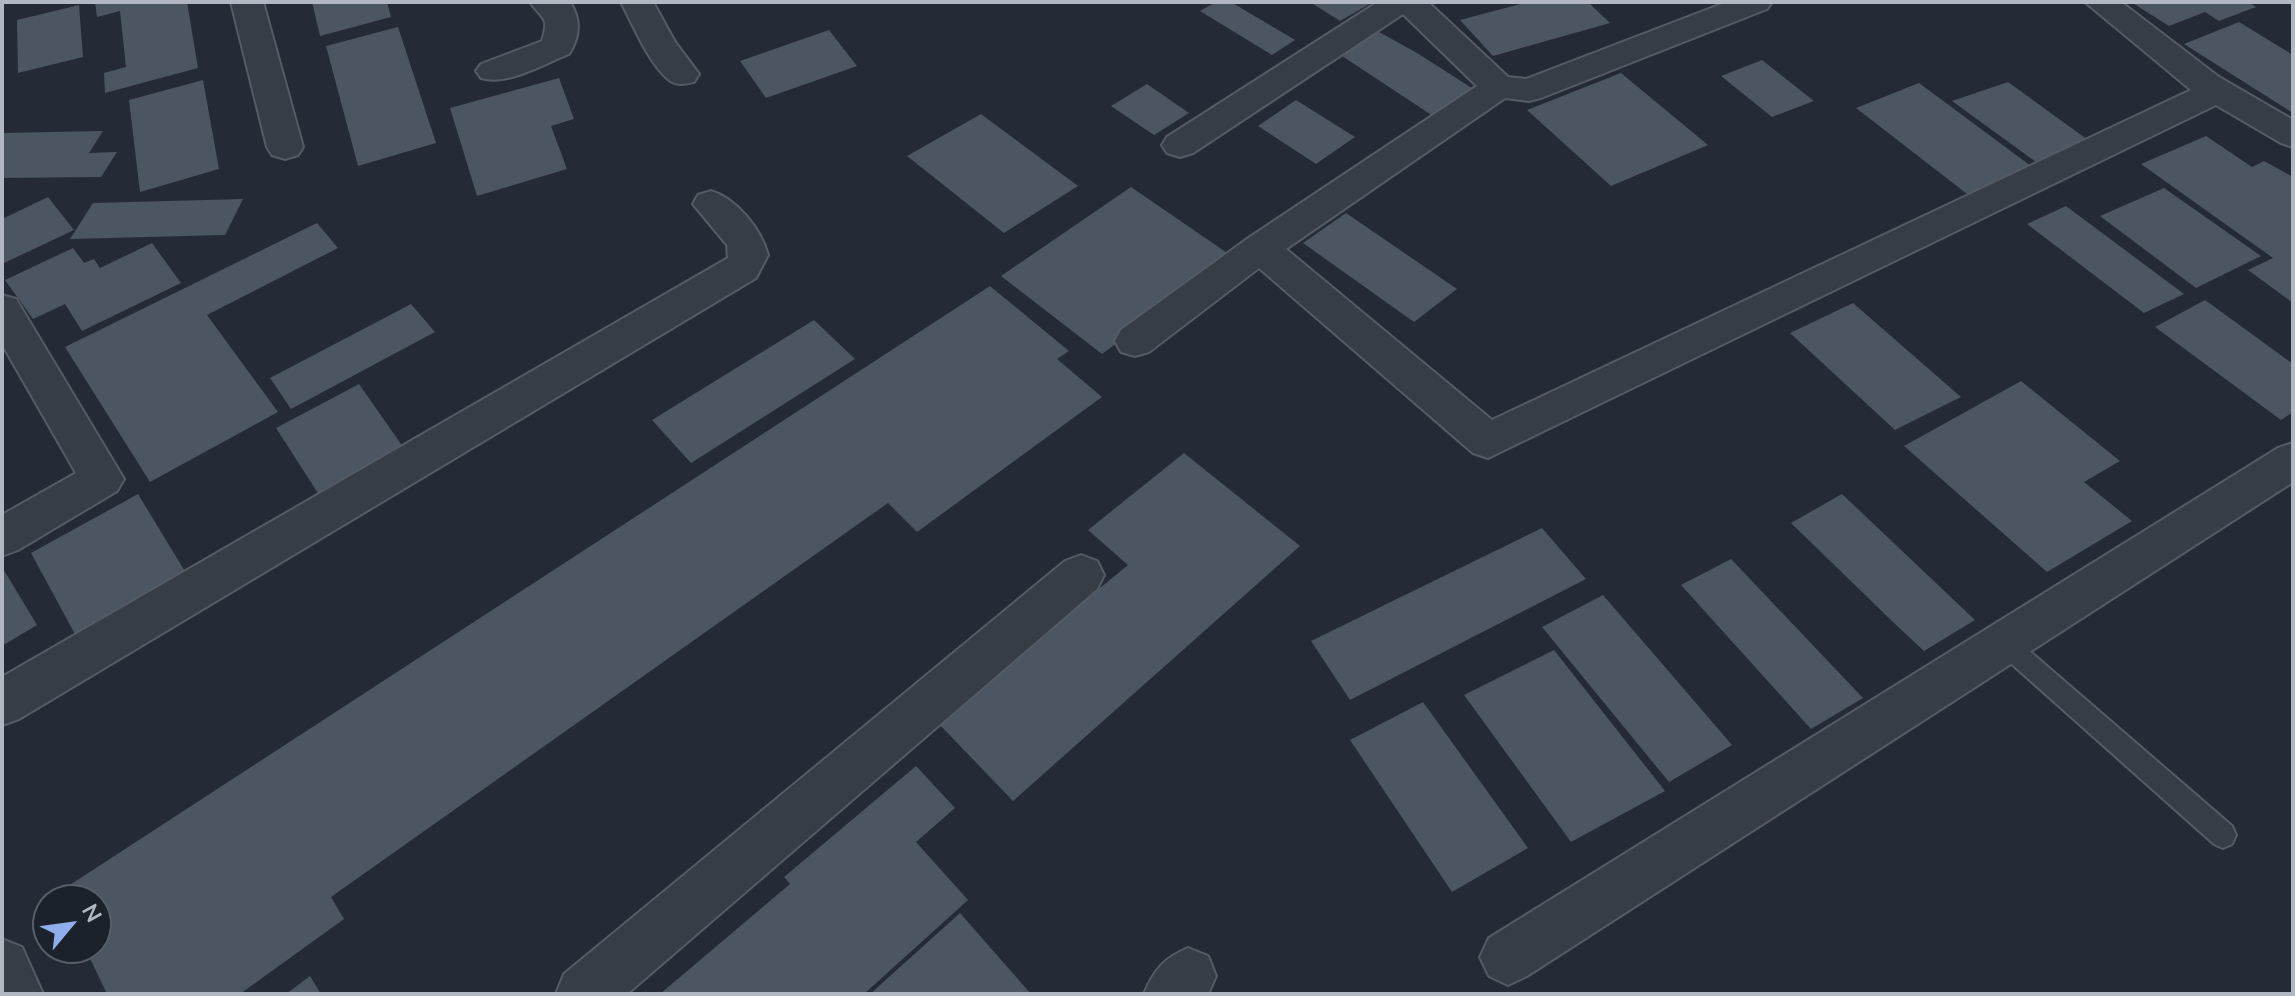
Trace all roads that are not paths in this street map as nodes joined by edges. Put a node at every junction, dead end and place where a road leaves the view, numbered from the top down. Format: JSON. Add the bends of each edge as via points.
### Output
{"nodes":[{"id":1,"x":247,"y":2,"type":"edge"},
{"id":2,"x":546,"y":2,"type":"edge"},
{"id":3,"x":637,"y":2,"type":"edge"},
{"id":4,"x":1400,"y":2,"type":"edge"},
{"id":5,"x":1409,"y":2,"type":"edge"},
{"id":6,"x":1756,"y":2,"type":"edge"},
{"id":7,"x":2101,"y":2,"type":"edge"},
{"id":8,"x":493,"y":71,"type":"dead end"},
{"id":9,"x":682,"y":74,"type":"dead end"},
{"id":10,"x":1498,"y":87,"type":"junction"},
{"id":11,"x":2217,"y":91,"type":"junction"},
{"id":12,"x":2293,"y":135,"type":"edge"},
{"id":13,"x":1180,"y":145,"type":"dead end"},
{"id":14,"x":285,"y":147,"type":"dead end"},
{"id":15,"x":711,"y":204,"type":"dead end"},
{"id":16,"x":1260,"y":248,"type":"junction"},
{"id":17,"x":2,"y":309,"type":"edge"},
{"id":18,"x":1135,"y":341,"type":"dead end"},
{"id":19,"x":2293,"y":460,"type":"edge"},
{"id":20,"x":2,"y":537,"type":"edge"},
{"id":21,"x":1081,"y":575,"type":"dead end"},
{"id":22,"x":2004,"y":643,"type":"junction"},
{"id":23,"x":2,"y":703,"type":"edge"},
{"id":24,"x":2223,"y":835,"type":"dead end"},
{"id":25,"x":1508,"y":957,"type":"dead end"},
{"id":26,"x":2,"y":967,"type":"edge"},
{"id":27,"x":15,"y":994,"type":"edge"},
{"id":28,"x":584,"y":994,"type":"edge"}],
"edges":[{"from":1,"to":14,"type":"street"},
{"from":2,"to":8,"type":"street","via":[[557,7],[563,25],[557,47]]},
{"from":3,"to":9,"type":"street"},
{"from":4,"to":13,"type":"street"},
{"from":5,"to":10,"type":"street"},
{"from":6,"to":10,"type":"street","via":[[1529,90]]},
{"from":7,"to":11,"type":"street"},
{"from":10,"to":16,"type":"street"},
{"from":11,"to":12,"type":"street"},
{"from":11,"to":16,"type":"street","via":[[1488,441]]},
{"from":15,"to":23,"type":"street","via":[[745,240],[749,255],[742,268]]},
{"from":16,"to":18,"type":"street"},
{"from":17,"to":20,"type":"street","via":[[102,479]]},
{"from":19,"to":22,"type":"street"},
{"from":21,"to":28,"type":"street"},
{"from":22,"to":24,"type":"lane"},
{"from":22,"to":25,"type":"street"},
{"from":26,"to":27,"type":"street"}]}
